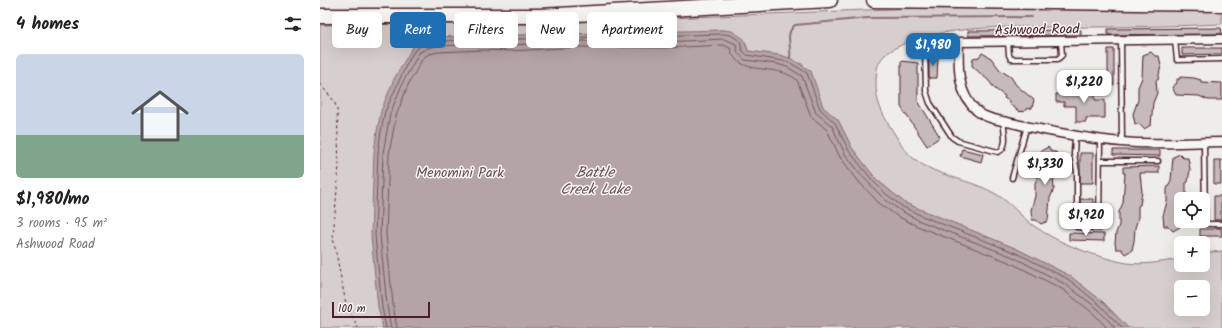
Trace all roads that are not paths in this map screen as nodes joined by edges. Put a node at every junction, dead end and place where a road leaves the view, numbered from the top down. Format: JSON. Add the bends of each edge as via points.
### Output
{"nodes":[{"id":1,"x":830,"y":0,"type":"edge"},
{"id":2,"x":874,"y":0,"type":"edge"},
{"id":3,"x":1222,"y":4,"type":"edge"},
{"id":4,"x":320,"y":16,"type":"edge"},
{"id":5,"x":1222,"y":39,"type":"edge"},
{"id":6,"x":1175,"y":40,"type":"junction"},
{"id":7,"x":1121,"y":41,"type":"junction"},
{"id":8,"x":1008,"y":42,"type":"junction"},
{"id":9,"x":1062,"y":42,"type":"junction"},
{"id":10,"x":959,"y":50,"type":"junction"},
{"id":11,"x":1222,"y":59,"type":"edge"},
{"id":12,"x":1003,"y":121,"type":"junction"},
{"id":13,"x":1027,"y":126,"type":"junction"},
{"id":14,"x":1075,"y":136,"type":"junction"},
{"id":15,"x":1100,"y":138,"type":"junction"},
{"id":16,"x":1122,"y":142,"type":"junction"},
{"id":17,"x":1204,"y":142,"type":"junction"},
{"id":18,"x":1222,"y":142,"type":"edge"},
{"id":19,"x":1100,"y":161,"type":"junction"},
{"id":20,"x":1158,"y":161,"type":"dead end"},
{"id":21,"x":1012,"y":178,"type":"dead end"},
{"id":22,"x":1222,"y":224,"type":"edge"}],
"edges":[{"from":1,"to":4,"type":"highway","via":[[540,16]]},
{"from":2,"to":3,"type":"highway"},
{"from":5,"to":6,"type":"street","name":"Ashwood Road"},
{"from":6,"to":7,"type":"street","name":"Ashwood Road"},
{"from":6,"to":11,"type":"lane","via":[[1177,60]]},
{"from":7,"to":9,"type":"street","name":"Ashwood Road"},
{"from":7,"to":16,"type":"lane"},
{"from":8,"to":9,"type":"street","name":"Ashwood Road"},
{"from":8,"to":9,"type":"lane","via":[[1011,59],[1058,59],[1062,55]]},
{"from":8,"to":10,"type":"street","name":"Ashwood Road","via":[[959,42]]},
{"from":10,"to":12,"type":"street","via":[[960,82],[970,103],[983,115]]},
{"from":10,"to":12,"type":"lane","via":[[926,50],[926,91],[930,103],[952,137],[998,152],[1005,146]]},
{"from":12,"to":13,"type":"street"},
{"from":13,"to":14,"type":"street"},
{"from":13,"to":21,"type":"lane"},
{"from":14,"to":15,"type":"street"},
{"from":14,"to":19,"type":"lane","via":[[1077,227],[1099,228]]},
{"from":15,"to":16,"type":"street"},
{"from":15,"to":19,"type":"lane"},
{"from":16,"to":17,"type":"street"},
{"from":17,"to":18,"type":"street"},
{"from":17,"to":22,"type":"lane","via":[[1205,224]]},
{"from":19,"to":20,"type":"lane"}]}
